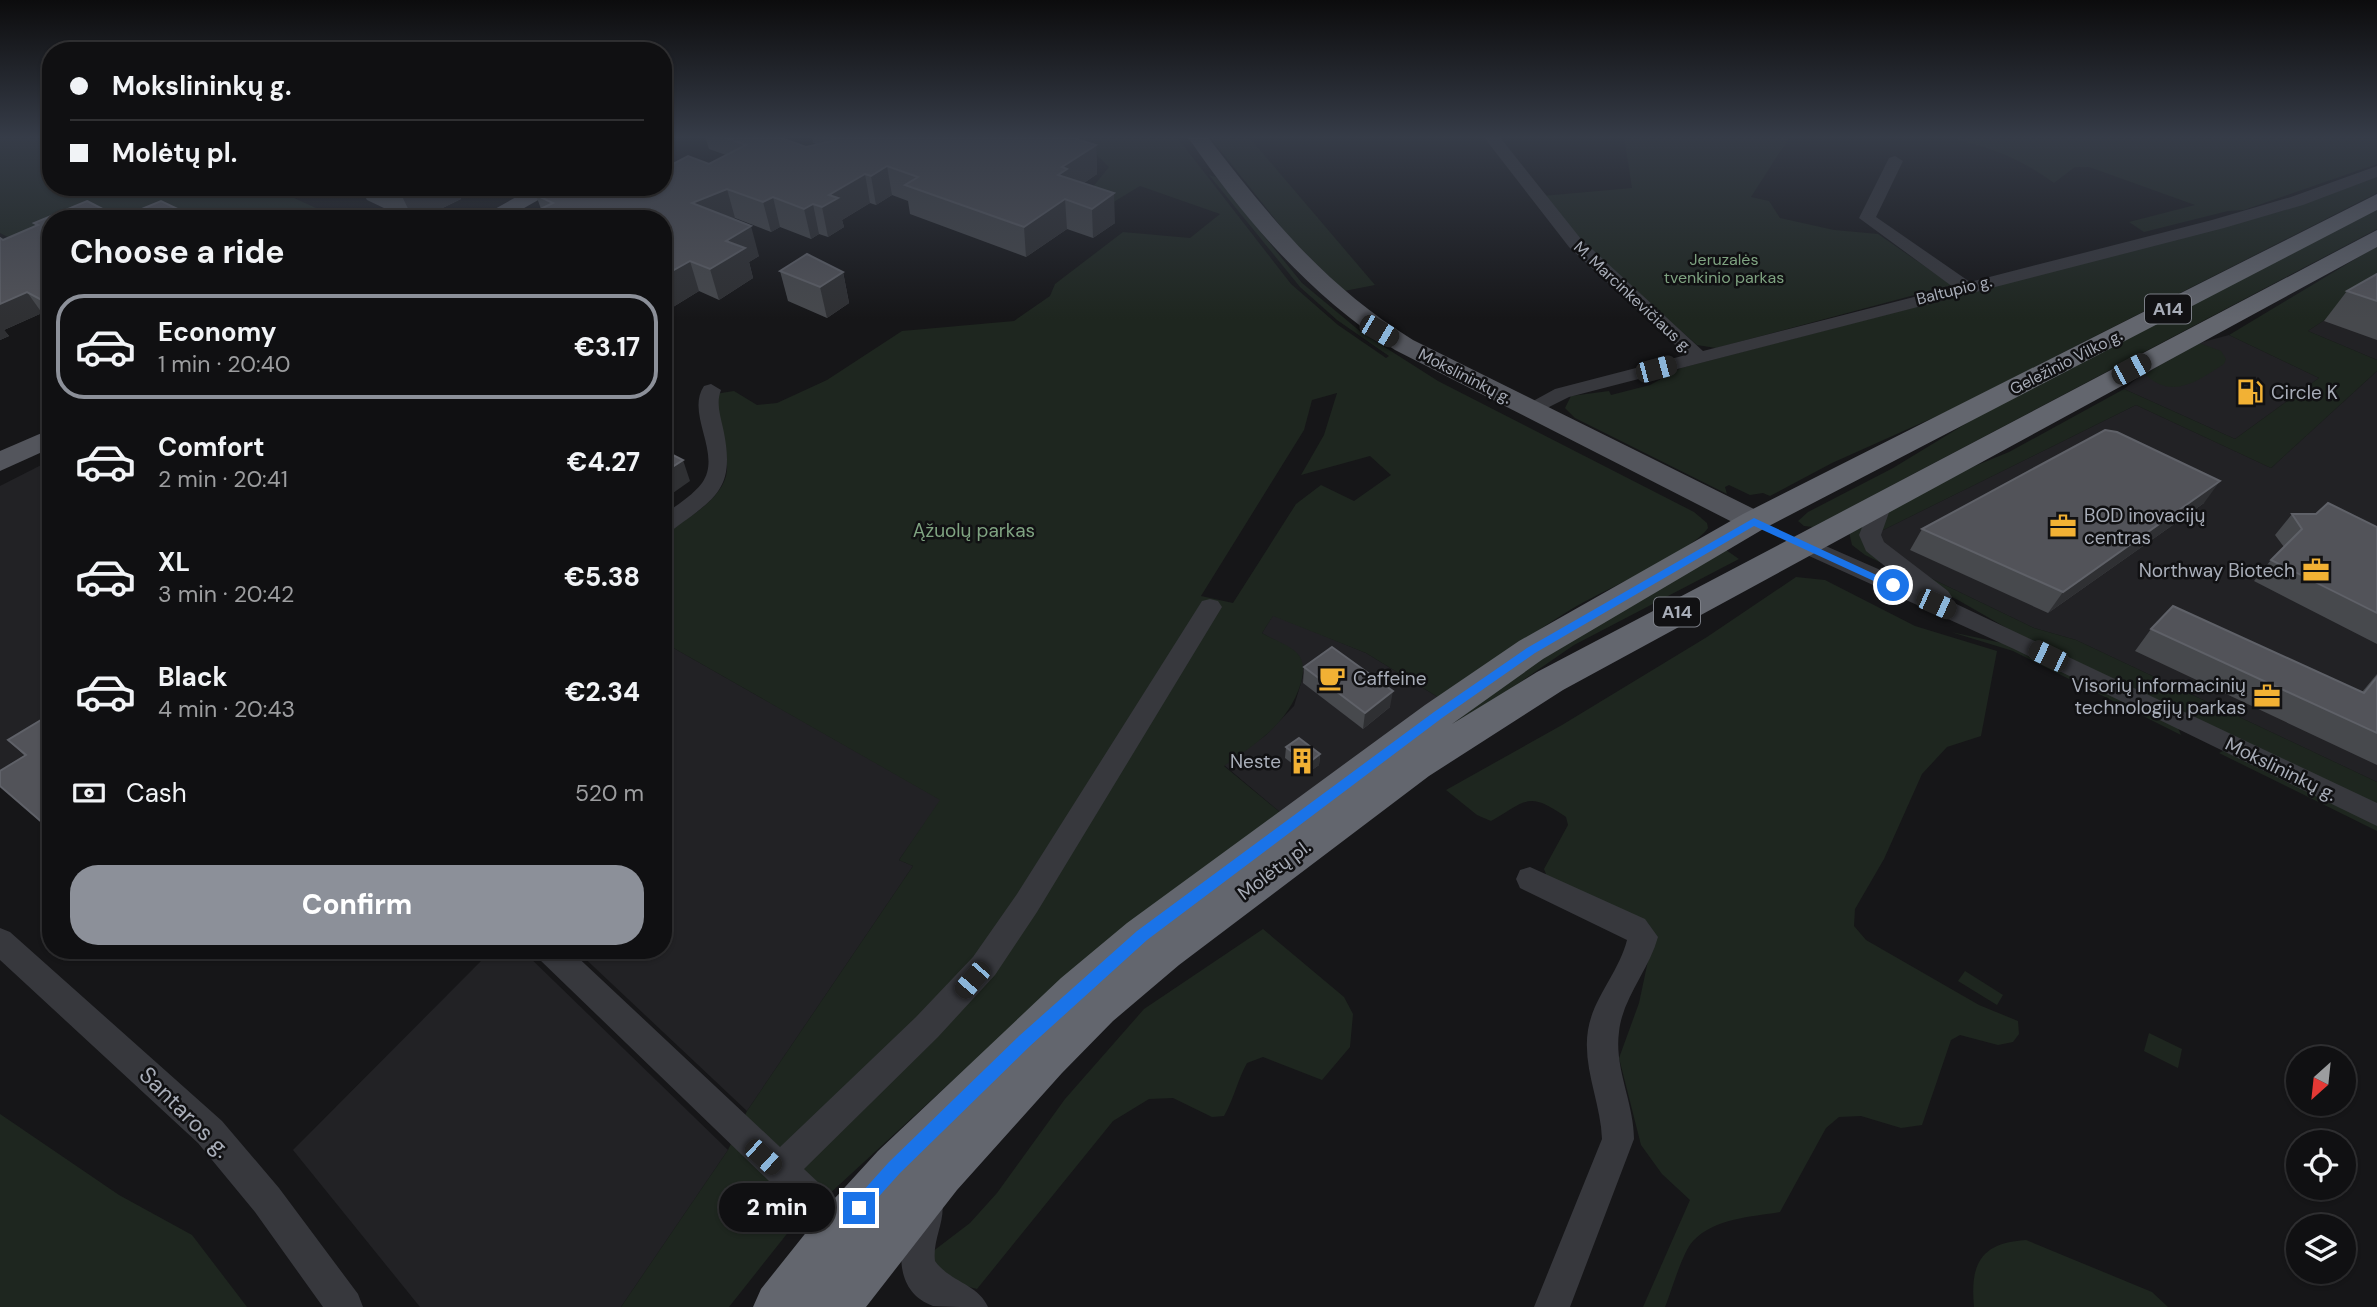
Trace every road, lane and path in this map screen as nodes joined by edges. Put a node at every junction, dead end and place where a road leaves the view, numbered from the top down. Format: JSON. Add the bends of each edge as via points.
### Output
{"nodes":[{"id":1,"x":531,"y":197,"type":"edge"},
{"id":2,"x":1244,"y":197,"type":"edge"},
{"id":3,"x":1539,"y":197,"type":"edge"},
{"id":4,"x":1877,"y":197,"type":"edge"},
{"id":5,"x":2308,"y":197,"type":"edge"},
{"id":6,"x":2377,"y":201,"type":"edge"},
{"id":7,"x":506,"y":210,"type":"edge"},
{"id":8,"x":2377,"y":237,"type":"edge"},
{"id":9,"x":1965,"y":287,"type":"junction"},
{"id":10,"x":1699,"y":357,"type":"junction"},
{"id":11,"x":711,"y":390,"type":"dead end"},
{"id":12,"x":1531,"y":410,"type":"junction"},
{"id":13,"x":42,"y":441,"type":"edge"},
{"id":14,"x":0,"y":462,"type":"edge"},
{"id":15,"x":1881,"y":504,"type":"junction"},
{"id":16,"x":672,"y":520,"type":"edge"},
{"id":17,"x":1754,"y":521,"type":"junction"},
{"id":18,"x":1804,"y":545,"type":"junction"},
{"id":19,"x":1210,"y":607,"type":"dead end"},
{"id":20,"x":1958,"y":614,"type":"junction"},
{"id":21,"x":2377,"y":815,"type":"edge"},
{"id":22,"x":1530,"y":879,"type":"dead end"},
{"id":23,"x":0,"y":941,"type":"edge"},
{"id":24,"x":559,"y":959,"type":"edge"},
{"id":25,"x":779,"y":1171,"type":"junction"},
{"id":26,"x":940,"y":1173,"type":"junction"},
{"id":27,"x":841,"y":1227,"type":"junction"},
{"id":28,"x":345,"y":1307,"type":"edge"},
{"id":29,"x":779,"y":1307,"type":"edge"},
{"id":30,"x":834,"y":1307,"type":"edge"},
{"id":31,"x":970,"y":1307,"type":"edge"},
{"id":32,"x":1552,"y":1307,"type":"edge"}],
"edges":[{"from":1,"to":7,"type":"main road"},
{"from":2,"to":12,"type":"main road","name":"Mokslininkų g.","via":[[1330,295],[1387,335]]},
{"from":3,"to":10,"type":"street","name":"M. Marcinkevičiaus g.","via":[[1575,243]]},
{"from":4,"to":9,"type":"street","via":[[1867,218]]},
{"from":5,"to":9,"type":"street","name":"Baltupio g."},
{"from":6,"to":17,"type":"highway","name":"Geležinio Vilko g.","number":"A14"},
{"from":8,"to":15,"type":"highway","name":"Geležinio Vilko g.","number":"A14"},
{"from":9,"to":10,"type":"street","name":"Baltupio g."},
{"from":10,"to":12,"type":"street","name":"Baltupio g.","via":[[1562,393]]},
{"from":11,"to":16,"type":"street","via":[[707,400],[720,469],[701,500]]},
{"from":12,"to":17,"type":"main road","name":"Mokslininkų g."},
{"from":13,"to":14,"type":"main road"},
{"from":15,"to":18,"type":"highway","name":"Geležinio Vilko g.","number":"A14"},
{"from":15,"to":20,"type":"street","name":"Mokslininkų g.","via":[[1870,535],[1874,545]]},
{"from":17,"to":18,"type":"highway"},
{"from":17,"to":27,"type":"highway","name":"Molėtų pl.","number":"A14","via":[[1531,650],[1142,936],[1024,1041]]},
{"from":18,"to":20,"type":"street","name":"Mokslininkų g."},
{"from":18,"to":26,"type":"highway","name":"Molėtų pl.","number":"A14","via":[[1550,681],[1416,765],[1174,944],[1098,1007]]},
{"from":19,"to":25,"type":"street","via":[[984,966]]},
{"from":20,"to":21,"type":"street","name":"Mokslininkų g."},
{"from":22,"to":32,"type":"street","via":[[1635,928],[1643,937],[1640,953],[1603,1028],[1602,1047],[1617,1110],[1618,1139]]},
{"from":23,"to":28,"type":"street","name":"Santaros g.","via":[[210,1132],[267,1200]]},
{"from":24,"to":25,"type":"street"},
{"from":25,"to":27,"type":"street"},
{"from":26,"to":30,"type":"highway","name":"Molėtų pl.","number":"A14"},
{"from":26,"to":31,"type":"street","via":[[916,1249],[920,1267],[928,1283],[941,1294]]},
{"from":27,"to":29,"type":"highway","name":"Molėtų pl.","number":"A14"}]}
